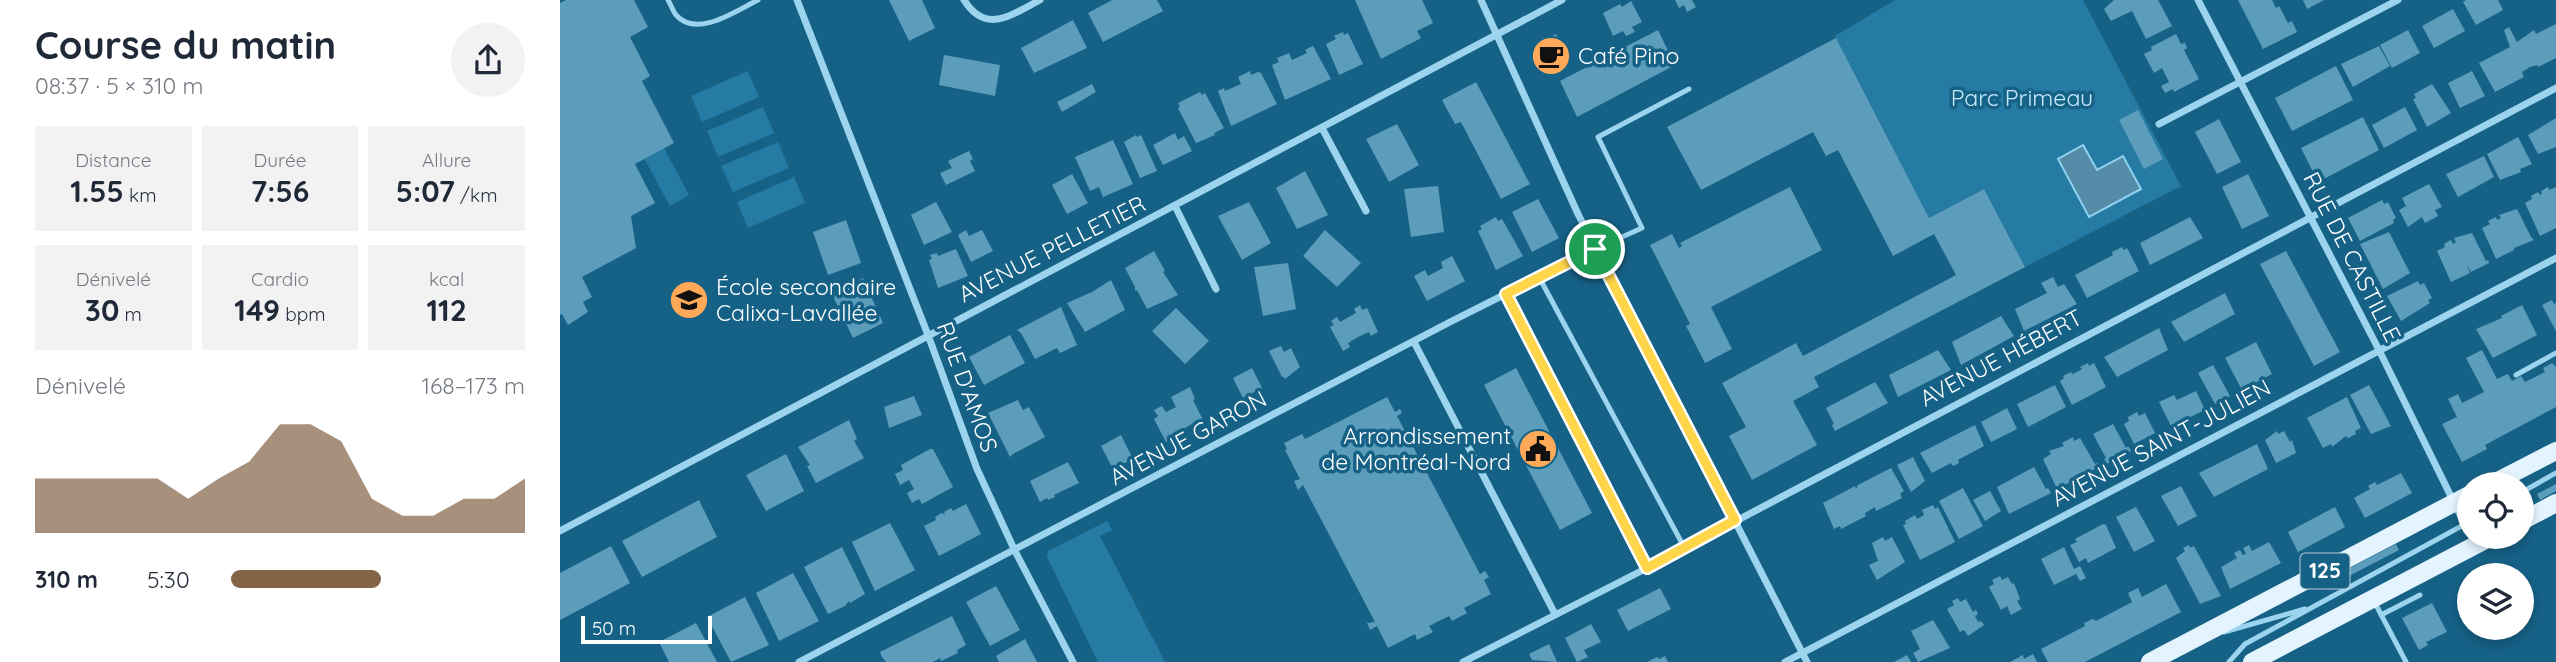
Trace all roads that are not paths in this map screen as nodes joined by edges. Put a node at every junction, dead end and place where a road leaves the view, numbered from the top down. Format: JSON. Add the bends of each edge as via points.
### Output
{"nodes":[{"id":1,"x":668,"y":0,"type":"edge"},
{"id":2,"x":758,"y":0,"type":"edge"},
{"id":3,"x":797,"y":0,"type":"edge"},
{"id":4,"x":964,"y":0,"type":"edge"},
{"id":5,"x":1040,"y":0,"type":"edge"},
{"id":6,"x":1481,"y":0,"type":"edge"},
{"id":7,"x":1562,"y":0,"type":"edge"},
{"id":8,"x":2198,"y":0,"type":"edge"},
{"id":9,"x":2398,"y":0,"type":"edge"},
{"id":10,"x":1496,"y":35,"type":"junction"},
{"id":11,"x":2241,"y":82,"type":"junction"},
{"id":12,"x":2556,"y":88,"type":"edge"},
{"id":13,"x":1689,"y":89,"type":"dead end"},
{"id":14,"x":2159,"y":124,"type":"dead end"},
{"id":15,"x":1322,"y":128,"type":"junction"},
{"id":16,"x":1175,"y":206,"type":"junction"},
{"id":17,"x":1366,"y":211,"type":"dead end"},
{"id":18,"x":2309,"y":217,"type":"junction"},
{"id":19,"x":1595,"y":249,"type":"junction"},
{"id":20,"x":2556,"y":258,"type":"edge"},
{"id":21,"x":1539,"y":276,"type":"junction"},
{"id":22,"x":1216,"y":289,"type":"dead end"},
{"id":23,"x":1506,"y":294,"type":"junction"},
{"id":24,"x":928,"y":335,"type":"junction"},
{"id":25,"x":1414,"y":342,"type":"junction"},
{"id":26,"x":2379,"y":350,"type":"junction"},
{"id":27,"x":2556,"y":353,"type":"edge"},
{"id":28,"x":2515,"y":375,"type":"dead end"},
{"id":29,"x":2556,"y":450,"type":"edge"},
{"id":30,"x":2515,"y":472,"type":"edge"},
{"id":31,"x":2556,"y":473,"type":"edge"},
{"id":32,"x":2534,"y":485,"type":"edge"},
{"id":33,"x":2457,"y":490,"type":"edge"},
{"id":34,"x":2457,"y":502,"type":"edge"},
{"id":35,"x":2556,"y":503,"type":"edge"},
{"id":36,"x":2534,"y":515,"type":"edge"},
{"id":37,"x":1735,"y":520,"type":"junction"},
{"id":38,"x":2457,"y":528,"type":"edge"},
{"id":39,"x":560,"y":531,"type":"edge"},
{"id":40,"x":1684,"y":547,"type":"junction"},
{"id":41,"x":2461,"y":549,"type":"edge"},
{"id":42,"x":1015,"y":551,"type":"junction"},
{"id":43,"x":1647,"y":568,"type":"junction"},
{"id":44,"x":2420,"y":595,"type":"dead end"},
{"id":45,"x":2318,"y":604,"type":"junction"},
{"id":46,"x":2377,"y":607,"type":"junction"},
{"id":47,"x":1555,"y":614,"type":"junction"},
{"id":48,"x":2195,"y":639,"type":"junction"},
{"id":49,"x":1802,"y":653,"type":"junction"},
{"id":50,"x":799,"y":662,"type":"edge"},
{"id":51,"x":1073,"y":662,"type":"edge"},
{"id":52,"x":1463,"y":662,"type":"edge"},
{"id":53,"x":1785,"y":662,"type":"edge"},
{"id":54,"x":1807,"y":662,"type":"edge"},
{"id":55,"x":2150,"y":662,"type":"edge"},
{"id":56,"x":2229,"y":662,"type":"edge"},
{"id":57,"x":2252,"y":662,"type":"edge"},
{"id":58,"x":2406,"y":662,"type":"edge"}],
"edges":[{"from":1,"to":2,"type":"lane","via":[[677,16],[700,24]]},
{"from":3,"to":24,"type":"street","name":"RUE D'AMOS"},
{"from":4,"to":5,"type":"street","via":[[985,20],[1008,17]]},
{"from":6,"to":10,"type":"street"},
{"from":7,"to":10,"type":"street","name":"AVENUE PELLETIER"},
{"from":8,"to":11,"type":"street","name":"RUE DE CASTILLE"},
{"from":9,"to":11,"type":"street"},
{"from":10,"to":15,"type":"street","name":"AVENUE PELLETIER"},
{"from":10,"to":19,"type":"street"},
{"from":11,"to":14,"type":"street"},
{"from":11,"to":18,"type":"street","name":"RUE DE CASTILLE"},
{"from":12,"to":18,"type":"street","name":"AVENUE HÉBERT"},
{"from":13,"to":19,"type":"lane","via":[[1598,137],[1642,228]]},
{"from":15,"to":16,"type":"street","name":"AVENUE PELLETIER"},
{"from":15,"to":17,"type":"street"},
{"from":16,"to":22,"type":"street"},
{"from":16,"to":24,"type":"street","name":"AVENUE PELLETIER"},
{"from":18,"to":26,"type":"street","name":"RUE DE CASTILLE"},
{"from":18,"to":37,"type":"street","name":"AVENUE HÉBERT"},
{"from":19,"to":21,"type":"street","name":"AVENUE GARON"},
{"from":19,"to":37,"type":"street"},
{"from":20,"to":26,"type":"street","name":"AVENUE SAINT-JULIEN"},
{"from":21,"to":23,"type":"street","name":"AVENUE GARON"},
{"from":21,"to":40,"type":"lane"},
{"from":23,"to":25,"type":"street","name":"AVENUE GARON"},
{"from":23,"to":43,"type":"lane"},
{"from":24,"to":39,"type":"street","name":"AVENUE PELLETIER"},
{"from":24,"to":42,"type":"street","name":"RUE D'AMOS","via":[[977,469]]},
{"from":25,"to":42,"type":"street","name":"AVENUE GARON"},
{"from":25,"to":47,"type":"street"},
{"from":26,"to":33,"type":"street","name":"RUE DE CASTILLE"},
{"from":26,"to":49,"type":"street","name":"AVENUE SAINT-JULIEN"},
{"from":27,"to":28,"type":"lane"},
{"from":29,"to":30,"type":"main road"},
{"from":31,"to":32,"type":"lane"},
{"from":34,"to":48,"type":"main road","number":"125"},
{"from":35,"to":36,"type":"main road"},
{"from":37,"to":40,"type":"street","name":"AVENUE HÉBERT"},
{"from":37,"to":49,"type":"street"},
{"from":38,"to":45,"type":"lane"},
{"from":40,"to":43,"type":"street","name":"AVENUE HÉBERT"},
{"from":41,"to":46,"type":"main road","number":"125"},
{"from":42,"to":50,"type":"street","name":"AVENUE GARON"},
{"from":42,"to":51,"type":"street","name":"RUE D'AMOS"},
{"from":43,"to":47,"type":"street","name":"AVENUE HÉBERT"},
{"from":44,"to":46,"type":"lane"},
{"from":45,"to":48,"type":"lane"},
{"from":45,"to":56,"type":"lane","via":[[2245,644]]},
{"from":46,"to":57,"type":"main road","number":"125"},
{"from":46,"to":58,"type":"lane"},
{"from":47,"to":52,"type":"street","name":"AVENUE HÉBERT"},
{"from":48,"to":55,"type":"main road","number":"125"},
{"from":49,"to":53,"type":"street","name":"AVENUE SAINT-JULIEN"},
{"from":49,"to":54,"type":"street"}]}
